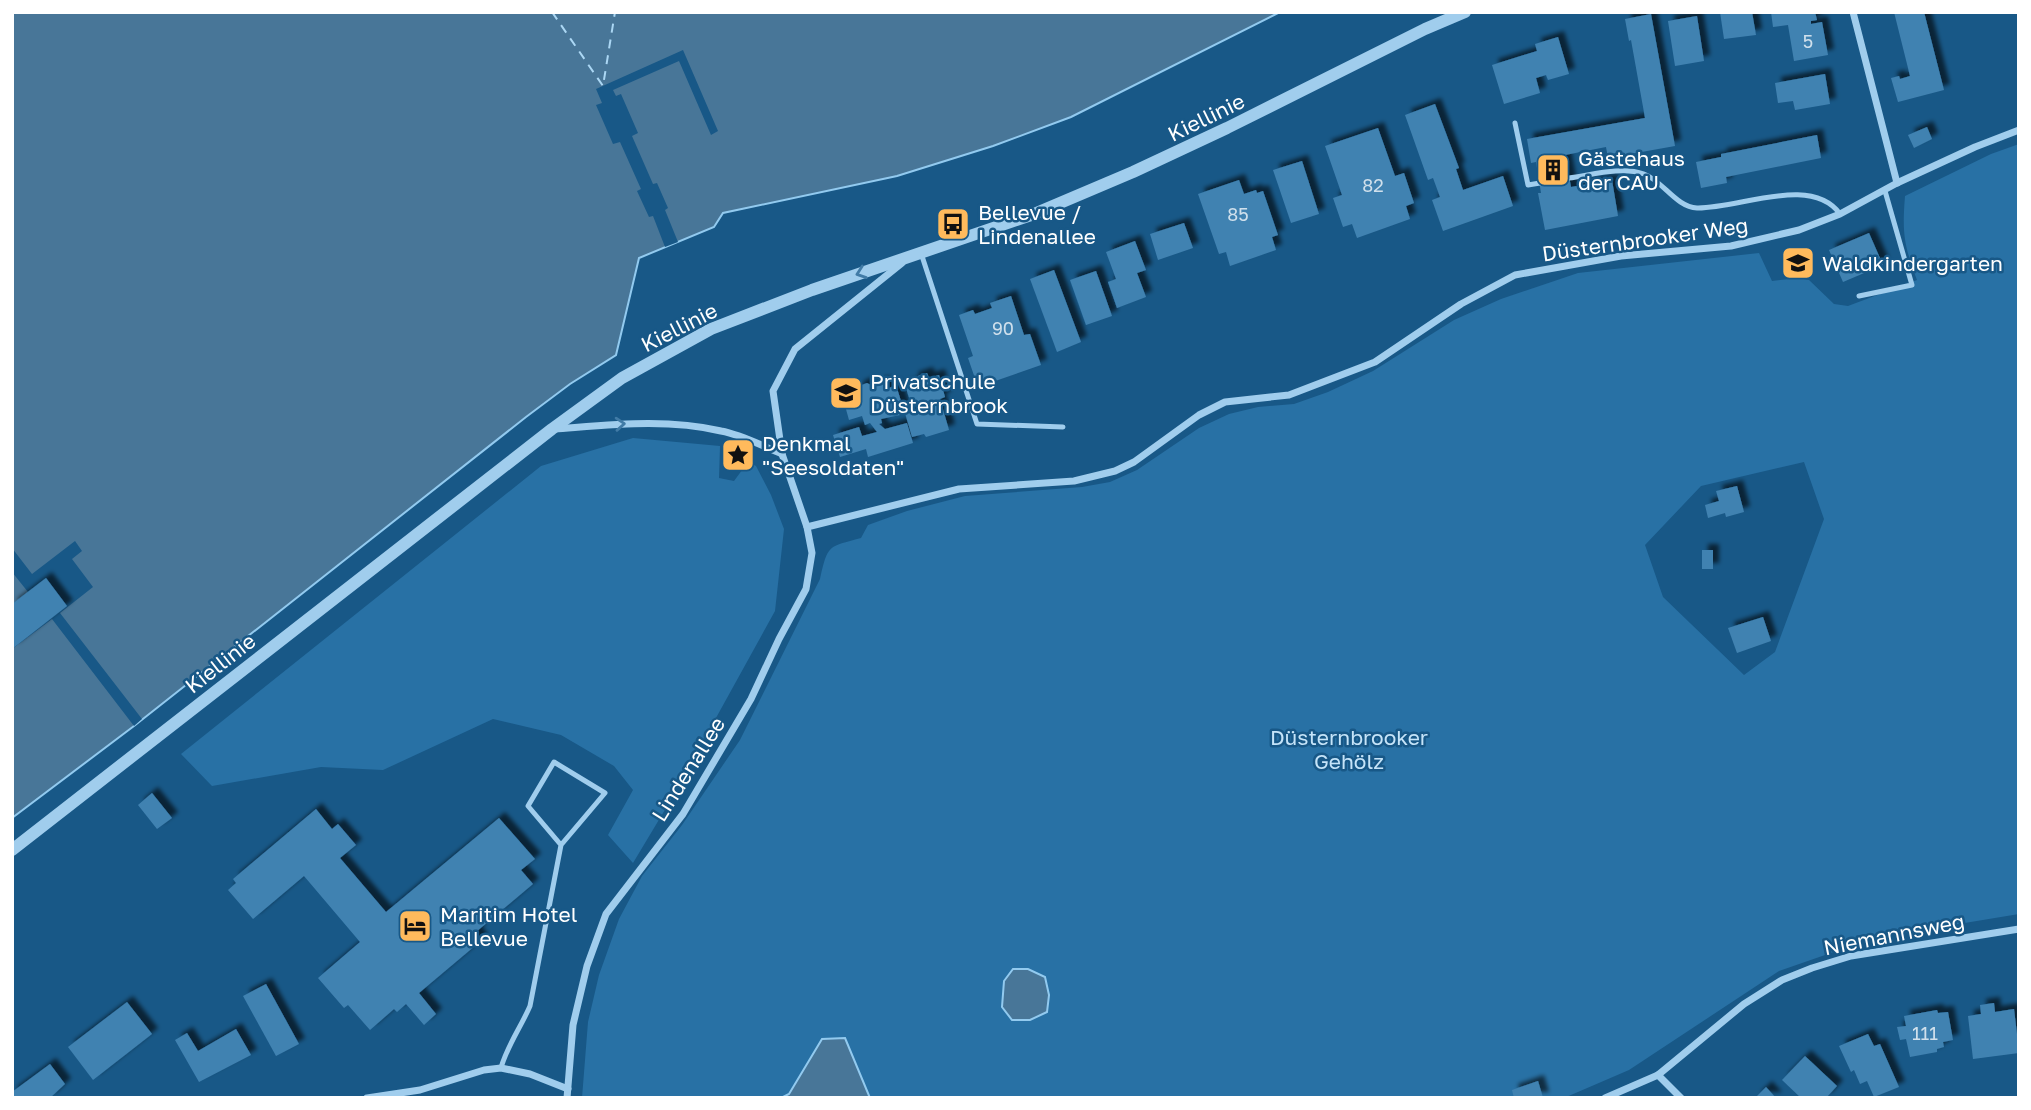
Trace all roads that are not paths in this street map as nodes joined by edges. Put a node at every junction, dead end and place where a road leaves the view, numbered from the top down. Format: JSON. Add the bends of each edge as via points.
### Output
{"nodes":[{"id":1,"x":1465,"y":12,"type":"edge"},
{"id":2,"x":1853,"y":12,"type":"edge"},
{"id":3,"x":1515,"y":123,"type":"dead end"},
{"id":4,"x":2019,"y":130,"type":"edge"},
{"id":5,"x":1569,"y":178,"type":"dead end"},
{"id":6,"x":1540,"y":183,"type":"dead end"},
{"id":7,"x":1897,"y":183,"type":"junction"},
{"id":8,"x":1885,"y":191,"type":"junction"},
{"id":9,"x":1840,"y":214,"type":"junction"},
{"id":10,"x":916,"y":254,"type":"junction"},
{"id":11,"x":1859,"y":296,"type":"dead end"},
{"id":12,"x":1063,"y":427,"type":"dead end"},
{"id":13,"x":552,"y":429,"type":"junction"},
{"id":14,"x":782,"y":454,"type":"junction"},
{"id":15,"x":807,"y":527,"type":"junction"},
{"id":16,"x":561,"y":845,"type":"junction"},
{"id":17,"x":12,"y":850,"type":"edge"},
{"id":18,"x":2019,"y":929,"type":"edge"},
{"id":19,"x":501,"y":1068,"type":"junction"},
{"id":20,"x":1658,"y":1075,"type":"junction"},
{"id":21,"x":568,"y":1089,"type":"junction"},
{"id":22,"x":367,"y":1098,"type":"edge"},
{"id":23,"x":567,"y":1098,"type":"edge"},
{"id":24,"x":1605,"y":1098,"type":"edge"},
{"id":25,"x":1681,"y":1098,"type":"edge"}],
"edges":[{"from":1,"to":10,"type":"street","name":"Kiellinie","via":[[1133,172],[1034,214]]},
{"from":2,"to":7,"type":"street"},
{"from":3,"to":6,"type":"lane","via":[[1528,185]]},
{"from":4,"to":7,"type":"street","name":"Düsternbrooker Weg"},
{"from":5,"to":9,"type":"lane","via":[[1633,172],[1650,177],[1697,208],[1808,195],[1829,202]]},
{"from":7,"to":8,"type":"street","name":"Düsternbrooker Weg"},
{"from":8,"to":9,"type":"street","name":"Düsternbrooker Weg"},
{"from":8,"to":11,"type":"lane","via":[[1912,285]]},
{"from":9,"to":15,"type":"street","name":"Düsternbrooker Weg","via":[[1799,230],[1731,246],[1621,256],[1515,275],[1461,304],[1375,362],[1289,395],[1225,402],[1134,462],[1093,478],[959,489]]},
{"from":10,"to":12,"type":"lane","via":[[976,425]]},
{"from":10,"to":13,"type":"street","name":"Kiellinie","one_way":true,"via":[[710,329],[622,378]]},
{"from":10,"to":14,"type":"street","name":"Lindenallee","via":[[795,349],[774,391]]},
{"from":13,"to":14,"type":"street","one_way":true,"via":[[678,424],[723,431]]},
{"from":13,"to":17,"type":"street","name":"Kiellinie"},
{"from":14,"to":15,"type":"street","name":"Lindenallee"},
{"from":15,"to":21,"type":"street","name":"Lindenallee","via":[[812,553],[806,589],[751,699],[683,814],[606,914],[573,1025]]},
{"from":16,"to":16,"type":"lane","via":[[528,806],[554,762],[605,793]]},
{"from":16,"to":19,"type":"lane","via":[[530,1006]]},
{"from":18,"to":20,"type":"street","name":"Niemannsweg","via":[[1851,956],[1812,968],[1744,1004]]},
{"from":19,"to":21,"type":"street"},
{"from":19,"to":22,"type":"street","via":[[420,1090]]},
{"from":20,"to":24,"type":"street","name":"Niemannsweg"},
{"from":20,"to":25,"type":"street"},
{"from":21,"to":23,"type":"street","name":"Lindenallee"}]}
